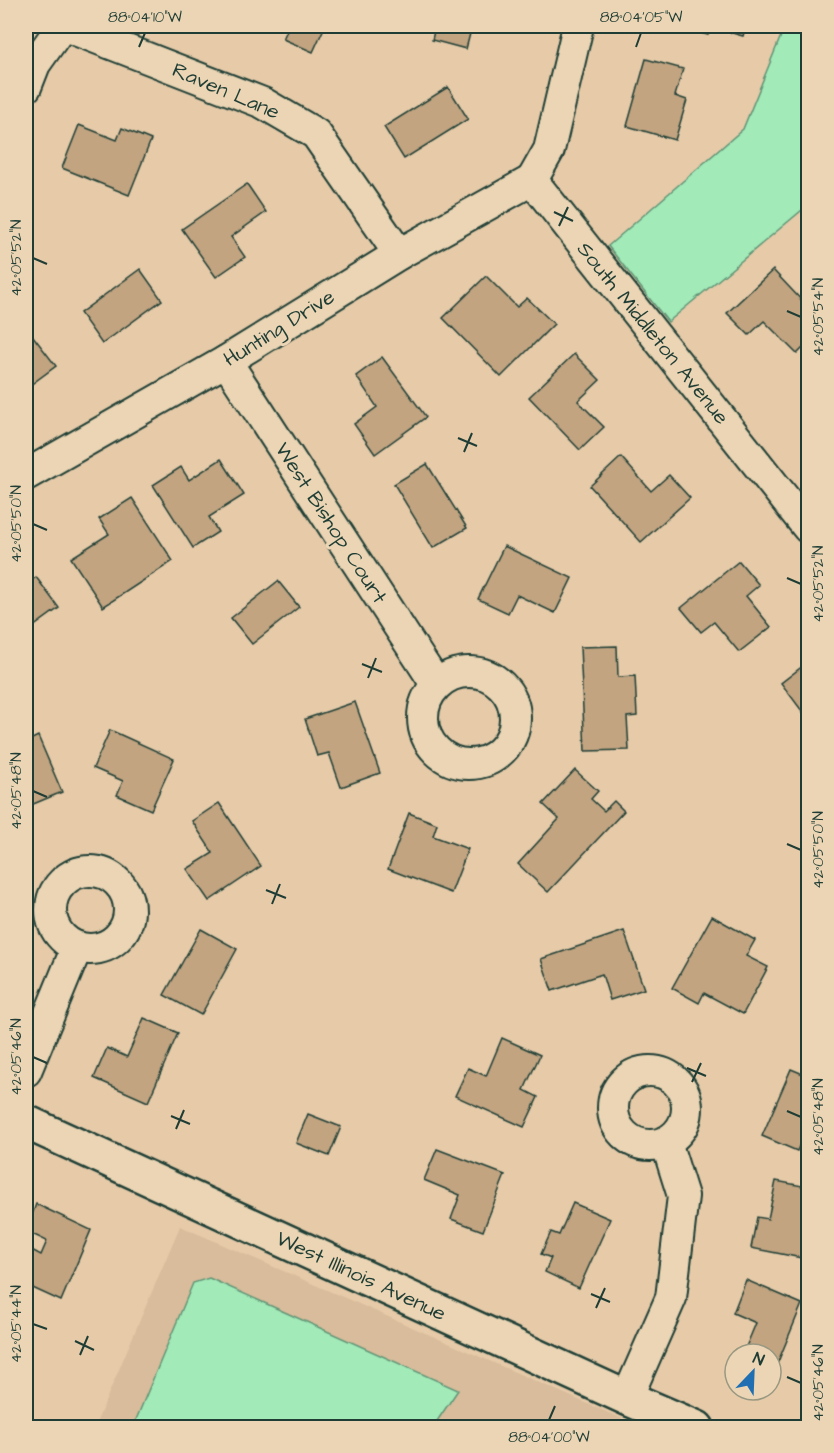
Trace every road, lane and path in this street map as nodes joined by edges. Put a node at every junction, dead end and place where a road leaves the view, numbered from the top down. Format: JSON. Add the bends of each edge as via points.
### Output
{"nodes":[{"id":1,"x":63,"y":26,"type":"edge"},
{"id":2,"x":578,"y":26,"type":"edge"},
{"id":3,"x":26,"y":87,"type":"edge"},
{"id":4,"x":532,"y":180,"type":"junction"},
{"id":5,"x":399,"y":254,"type":"junction"},
{"id":6,"x":226,"y":361,"type":"junction"},
{"id":7,"x":26,"y":475,"type":"edge"},
{"id":8,"x":808,"y":528,"type":"edge"},
{"id":9,"x":436,"y":684,"type":"dead end"},
{"id":10,"x":77,"y":947,"type":"dead end"},
{"id":11,"x":26,"y":1071,"type":"edge"},
{"id":12,"x":26,"y":1122,"type":"edge"},
{"id":13,"x":666,"y":1142,"type":"dead end"},
{"id":14,"x":627,"y":1398,"type":"junction"},
{"id":15,"x":697,"y":1428,"type":"edge"}],
"edges":[{"from":1,"to":3,"type":"street","name":"Raven Lane","via":[[35,64]]},
{"from":1,"to":5,"type":"street","name":"Raven Lane","via":[[263,103],[316,134]]},
{"from":2,"to":4,"type":"street","via":[[549,150]]},
{"from":4,"to":5,"type":"street","name":"Hunting Drive"},
{"from":4,"to":8,"type":"street","name":"South Middleton Avenue"},
{"from":5,"to":6,"type":"street","name":"Hunting Drive"},
{"from":6,"to":7,"type":"street","name":"Hunting Drive"},
{"from":6,"to":9,"type":"street","name":"West Bishop Court"},
{"from":10,"to":11,"type":"street"},
{"from":12,"to":14,"type":"main road","name":"West Illinois Avenue"},
{"from":13,"to":14,"type":"street","via":[[683,1196],[671,1298]]},
{"from":14,"to":15,"type":"main road","name":"West Illinois Avenue"}]}
